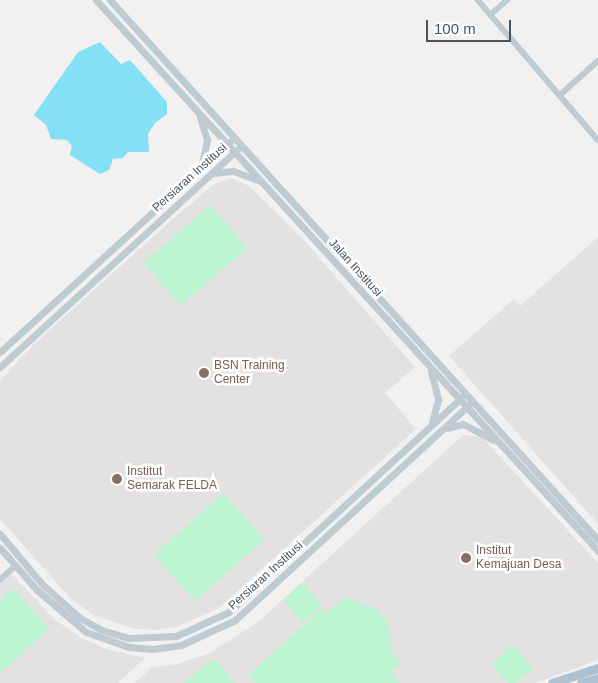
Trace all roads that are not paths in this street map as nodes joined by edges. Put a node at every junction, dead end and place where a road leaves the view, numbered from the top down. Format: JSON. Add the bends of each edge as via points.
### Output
{"nodes":[{"id":1,"x":96,"y":0,"type":"edge"},
{"id":2,"x":110,"y":0,"type":"edge"},
{"id":3,"x":478,"y":0,"type":"edge"},
{"id":4,"x":508,"y":0,"type":"edge"},
{"id":5,"x":490,"y":15,"type":"junction"},
{"id":6,"x":598,"y":61,"type":"edge"},
{"id":7,"x":560,"y":95,"type":"junction"},
{"id":8,"x":198,"y":112,"type":"junction"},
{"id":9,"x":598,"y":140,"type":"edge"},
{"id":10,"x":229,"y":141,"type":"junction"},
{"id":11,"x":238,"y":150,"type":"junction"},
{"id":12,"x":201,"y":167,"type":"junction"},
{"id":13,"x":211,"y":174,"type":"junction"},
{"id":14,"x":261,"y":181,"type":"junction"},
{"id":15,"x":0,"y":352,"type":"edge"},
{"id":16,"x":0,"y":367,"type":"edge"},
{"id":17,"x":430,"y":367,"type":"junction"},
{"id":18,"x":466,"y":394,"type":"junction"},
{"id":19,"x":460,"y":400,"type":"junction"},
{"id":20,"x":473,"y":401,"type":"junction"},
{"id":21,"x":466,"y":407,"type":"junction"},
{"id":22,"x":431,"y":426,"type":"junction"},
{"id":23,"x":440,"y":431,"type":"junction"},
{"id":24,"x":498,"y":442,"type":"junction"},
{"id":25,"x":0,"y":534,"type":"edge"},
{"id":26,"x":598,"y":540,"type":"edge"},
{"id":27,"x":0,"y":548,"type":"edge"},
{"id":28,"x":598,"y":551,"type":"edge"},
{"id":29,"x":15,"y":566,"type":"junction"},
{"id":30,"x":0,"y":580,"type":"edge"},
{"id":31,"x":595,"y":668,"type":"edge"},
{"id":32,"x":598,"y":678,"type":"edge"},
{"id":33,"x":552,"y":683,"type":"edge"},
{"id":34,"x":581,"y":683,"type":"edge"}],
"edges":[{"from":1,"to":8,"type":"street","name":"Jalan Institusi"},
{"from":2,"to":10,"type":"street","name":"Jalan Institusi"},
{"from":3,"to":5,"type":"street"},
{"from":4,"to":5,"type":"street"},
{"from":5,"to":7,"type":"street"},
{"from":6,"to":7,"type":"street"},
{"from":7,"to":9,"type":"street"},
{"from":8,"to":10,"type":"street","name":"Jalan Institusi"},
{"from":8,"to":12,"type":"street","via":[[207,140]]},
{"from":10,"to":11,"type":"street","name":"Jalan Institusi"},
{"from":10,"to":12,"type":"street","name":"Persiaran Institusi"},
{"from":11,"to":13,"type":"street","name":"Persiaran Institusi"},
{"from":11,"to":14,"type":"street","name":"Jalan Institusi"},
{"from":11,"to":18,"type":"street","name":"Jalan Institusi"},
{"from":12,"to":15,"type":"street","name":"Persiaran Institusi"},
{"from":13,"to":14,"type":"street","via":[[233,171]]},
{"from":13,"to":16,"type":"street","name":"Persiaran Institusi"},
{"from":14,"to":17,"type":"street","name":"Jalan Institusi"},
{"from":17,"to":19,"type":"street","name":"Jalan Institusi"},
{"from":17,"to":22,"type":"street","via":[[438,400]]},
{"from":18,"to":19,"type":"street","name":"Persiaran Institusi"},
{"from":18,"to":20,"type":"street","name":"Jalan Institusi"},
{"from":19,"to":21,"type":"street","name":"Jalan Institusi"},
{"from":19,"to":22,"type":"street","name":"Persiaran Institusi"},
{"from":20,"to":21,"type":"street","name":"Persiaran Institusi"},
{"from":20,"to":26,"type":"street","name":"Jalan Institusi"},
{"from":21,"to":23,"type":"street","name":"Persiaran Institusi"},
{"from":21,"to":24,"type":"street","name":"Jalan Institusi"},
{"from":22,"to":25,"type":"street","name":"Persiaran Institusi","via":[[229,612],[176,636],[129,638],[102,630],[80,618],[42,584]]},
{"from":23,"to":24,"type":"street","via":[[459,423]]},
{"from":23,"to":29,"type":"street","name":"Persiaran Institusi","via":[[235,620],[181,645],[128,647],[100,639],[74,624]]},
{"from":24,"to":28,"type":"street","name":"Jalan Institusi"},
{"from":27,"to":29,"type":"street","name":"Persiaran Institusi"},
{"from":29,"to":30,"type":"street"},
{"from":31,"to":33,"type":"main road"},
{"from":32,"to":34,"type":"main road"}]}
